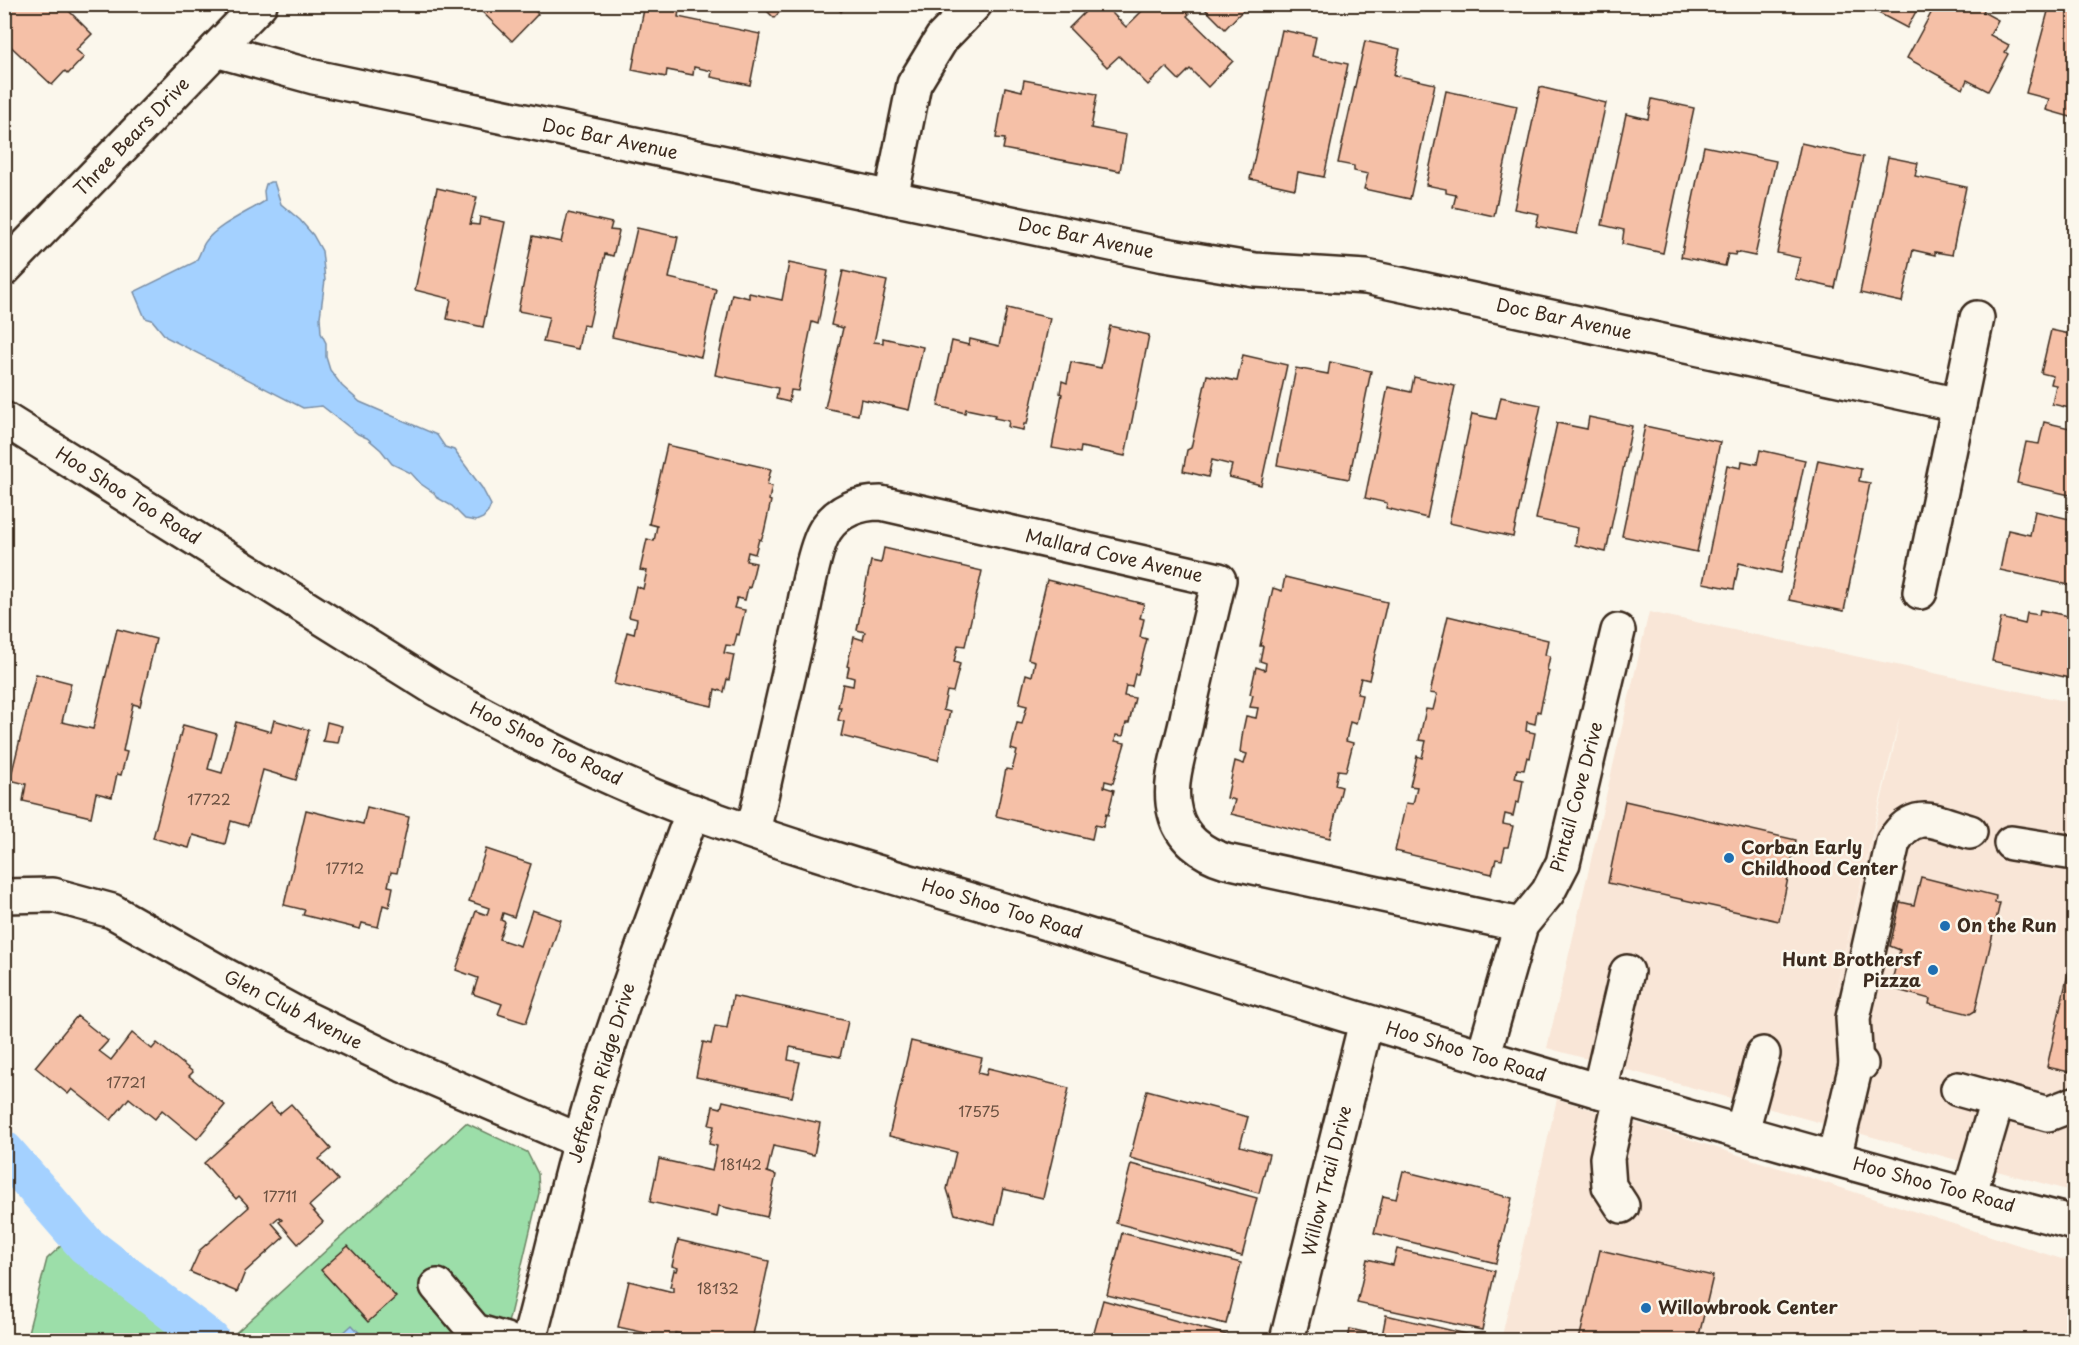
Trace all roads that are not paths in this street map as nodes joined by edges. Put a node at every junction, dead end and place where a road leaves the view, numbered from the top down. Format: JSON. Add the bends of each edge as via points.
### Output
{"nodes":[{"id":1,"x":260,"y":4,"type":"edge"},
{"id":2,"x":975,"y":4,"type":"edge"},
{"id":3,"x":216,"y":50,"type":"junction"},
{"id":4,"x":891,"y":198,"type":"junction"},
{"id":5,"x":4,"y":269,"type":"edge"},
{"id":6,"x":1977,"y":318,"type":"dead end"},
{"id":7,"x":1959,"y":405,"type":"junction"},
{"id":8,"x":4,"y":419,"type":"edge"},
{"id":9,"x":1920,"y":592,"type":"dead end"},
{"id":10,"x":1618,"y":631,"type":"dead end"},
{"id":11,"x":693,"y":811,"type":"junction"},
{"id":12,"x":753,"y":832,"type":"junction"},
{"id":13,"x":1970,"y":832,"type":"dead end"},
{"id":14,"x":2011,"y":843,"type":"dead end"},
{"id":15,"x":2074,"y":853,"type":"edge"},
{"id":16,"x":4,"y":896,"type":"edge"},
{"id":17,"x":1521,"y":926,"type":"junction"},
{"id":18,"x":1627,"y":972,"type":"dead end"},
{"id":19,"x":1366,"y":1022,"type":"junction"},
{"id":20,"x":1763,"y":1053,"type":"dead end"},
{"id":21,"x":1483,"y":1056,"type":"junction"},
{"id":22,"x":1958,"y":1089,"type":"dead end"},
{"id":23,"x":1610,"y":1094,"type":"junction"},
{"id":24,"x":1997,"y":1101,"type":"junction"},
{"id":25,"x":2074,"y":1104,"type":"edge"},
{"id":26,"x":1742,"y":1131,"type":"junction"},
{"id":27,"x":580,"y":1141,"type":"junction"},
{"id":28,"x":1834,"y":1158,"type":"junction"},
{"id":29,"x":1969,"y":1196,"type":"junction"},
{"id":30,"x":1622,"y":1206,"type":"dead end"},
{"id":31,"x":2074,"y":1223,"type":"edge"},
{"id":32,"x":437,"y":1286,"type":"dead end"},
{"id":33,"x":506,"y":1341,"type":"edge"},
{"id":34,"x":529,"y":1341,"type":"edge"},
{"id":35,"x":1287,"y":1341,"type":"edge"}],
"edges":[{"from":1,"to":3,"type":"street","name":"Three Bears Drive"},
{"from":2,"to":4,"type":"street","via":[[942,38],[914,84]]},
{"from":3,"to":4,"type":"street","name":"Doc Bar Avenue","via":[[314,77]]},
{"from":3,"to":5,"type":"street","name":"Three Bears Drive"},
{"from":4,"to":7,"type":"street","name":"Doc Bar Avenue","via":[[1255,270],[1366,277]]},
{"from":6,"to":7,"type":"street"},
{"from":7,"to":9,"type":"street"},
{"from":8,"to":11,"type":"street","name":"Hoo Shoo Too Road","via":[[436,689],[508,729]]},
{"from":10,"to":17,"type":"street","name":"Pintail Cove Drive","via":[[1563,863],[1548,892]]},
{"from":11,"to":12,"type":"street","name":"Hoo Shoo Too Road"},
{"from":11,"to":27,"type":"street","name":"Jefferson Ridge Drive","via":[[632,975]]},
{"from":12,"to":17,"type":"street","name":"Mallard Cove Avenue","via":[[824,531],[834,519],[854,507],[882,503],[1219,580],[1174,772],[1174,811],[1190,841],[1212,857],[1226,861]]},
{"from":12,"to":19,"type":"street","name":"Hoo Shoo Too Road"},
{"from":13,"to":28,"type":"street","via":[[1925,819],[1913,821],[1900,830],[1893,842],[1853,1018],[1858,1065]]},
{"from":14,"to":15,"type":"street"},
{"from":16,"to":27,"type":"street","name":"Glen Club Avenue","via":[[53,895],[112,910],[295,1013],[403,1065]]},
{"from":17,"to":21,"type":"street","name":"Pintail Cove Drive"},
{"from":18,"to":23,"type":"street"},
{"from":19,"to":21,"type":"street","name":"Hoo Shoo Too Road"},
{"from":19,"to":35,"type":"street","name":"Willow Trail Drive"},
{"from":20,"to":26,"type":"street"},
{"from":21,"to":23,"type":"street","name":"Hoo Shoo Too Road"},
{"from":22,"to":24,"type":"street"},
{"from":23,"to":26,"type":"street","name":"Hoo Shoo Too Road"},
{"from":23,"to":30,"type":"street","via":[[1609,1186]]},
{"from":24,"to":25,"type":"street","via":[[2048,1114]]},
{"from":24,"to":29,"type":"street"},
{"from":26,"to":28,"type":"street","name":"Hoo Shoo Too Road"},
{"from":27,"to":34,"type":"street","name":"Jefferson Ridge Drive"},
{"from":28,"to":29,"type":"street","name":"Hoo Shoo Too Road"},
{"from":29,"to":31,"type":"street","name":"Hoo Shoo Too Road"},
{"from":32,"to":33,"type":"street","via":[[475,1331]]}]}
